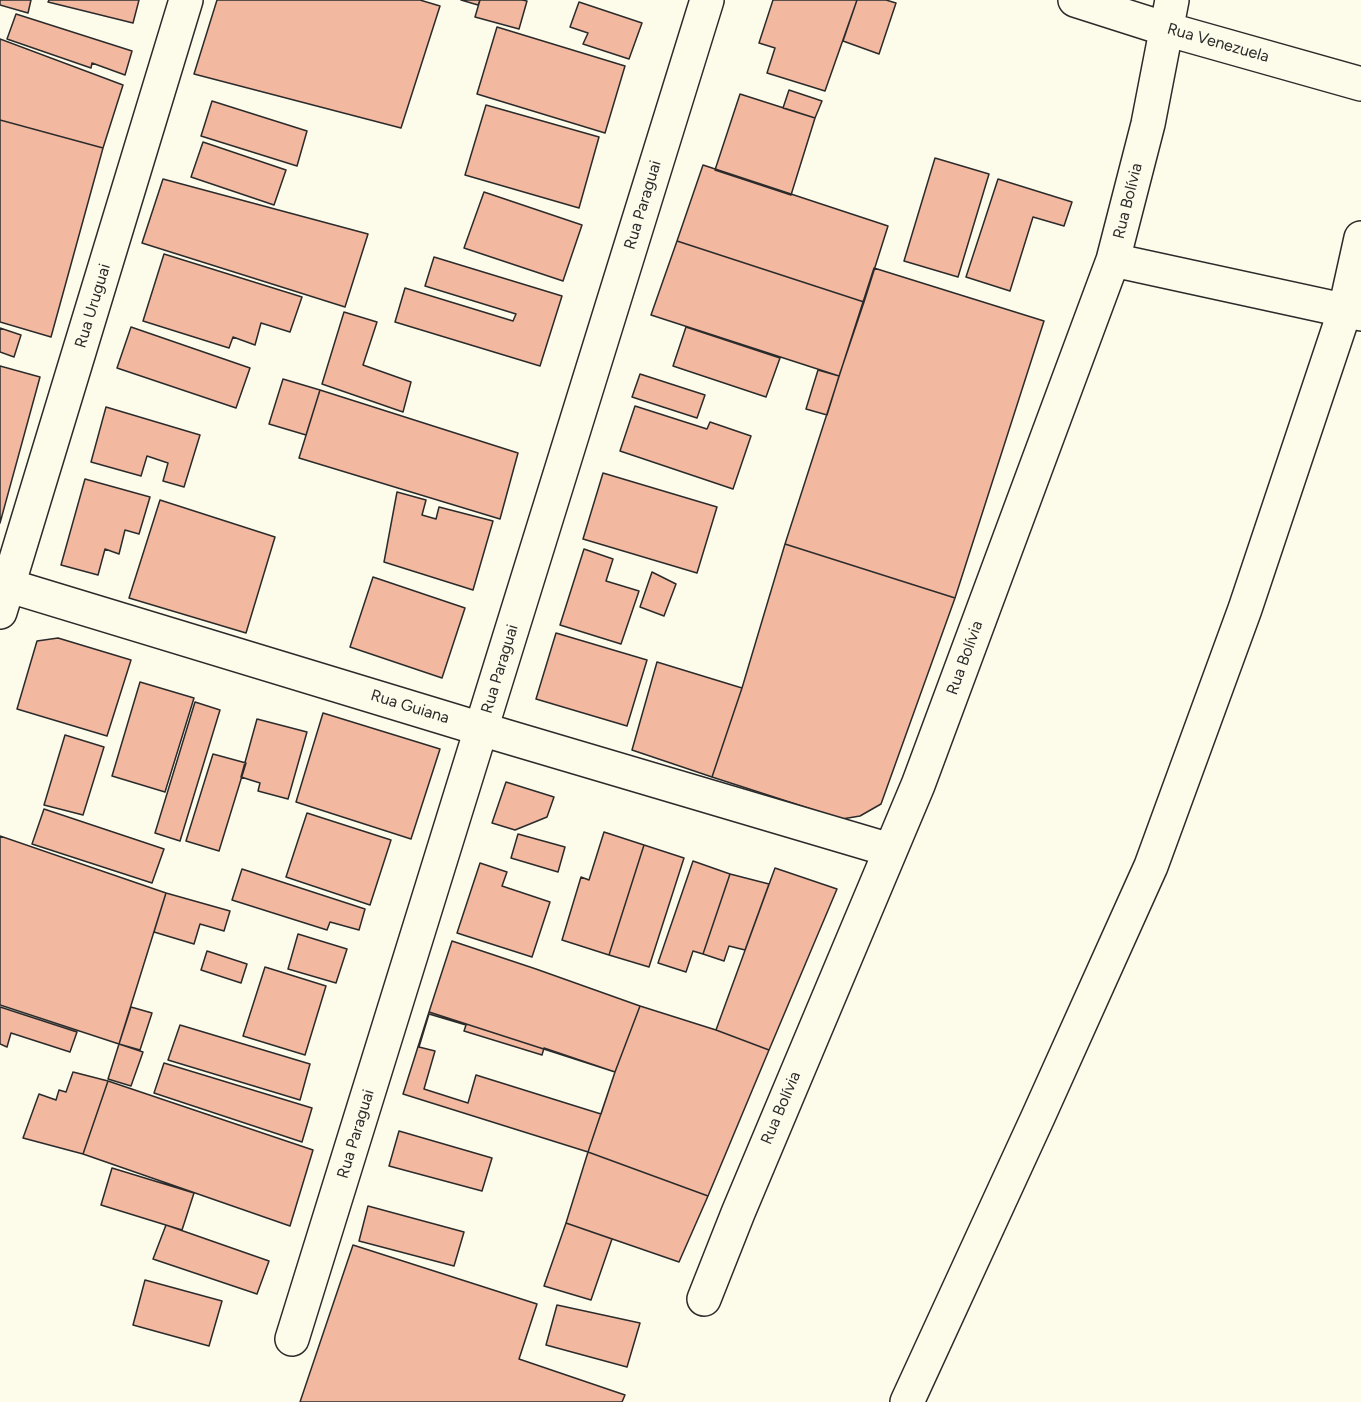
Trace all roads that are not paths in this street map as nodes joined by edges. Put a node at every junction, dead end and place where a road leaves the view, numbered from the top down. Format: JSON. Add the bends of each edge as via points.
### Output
{"nodes":[{"id":1,"x":186,"y":0,"type":"edge"},
{"id":2,"x":707,"y":0,"type":"edge"},
{"id":3,"x":1075,"y":0,"type":"edge"},
{"id":4,"x":1169,"y":14,"type":"edge"},
{"id":5,"x":1361,"y":84,"type":"edge"},
{"id":6,"x":1361,"y":237,"type":"edge"},
{"id":7,"x":1113,"y":260,"type":"junction"},
{"id":8,"x":1353,"y":312,"type":"edge"},
{"id":9,"x":3,"y":593,"type":"edge"},
{"id":10,"x":481,"y":729,"type":"junction"},
{"id":11,"x":890,"y":850,"type":"junction"},
{"id":12,"x":704,"y":1299,"type":"dead end"},
{"id":13,"x":292,"y":1339,"type":"dead end"},
{"id":14,"x":908,"y":1402,"type":"edge"}],
"edges":[{"from":1,"to":9,"type":"street","name":"Rua Uruguai"},
{"from":2,"to":10,"type":"street","name":"Rua Paraguai"},
{"from":3,"to":4,"type":"street","name":"Rua Venezuela"},
{"from":4,"to":5,"type":"street","name":"Rua Venezuela"},
{"from":4,"to":7,"type":"street","name":"Rua Bolívia","via":[[1148,124]]},
{"from":6,"to":8,"type":"street"},
{"from":7,"to":8,"type":"street"},
{"from":7,"to":11,"type":"street","name":"Rua Bolívia","via":[[918,785]]},
{"from":8,"to":14,"type":"street","via":[[1150,866]]},
{"from":9,"to":10,"type":"street","name":"Rua Guiana"},
{"from":10,"to":11,"type":"street","name":"Rua Guiana"},
{"from":10,"to":13,"type":"street","name":"Rua Paraguai"},
{"from":11,"to":12,"type":"street","name":"Rua Bolívia"}]}
